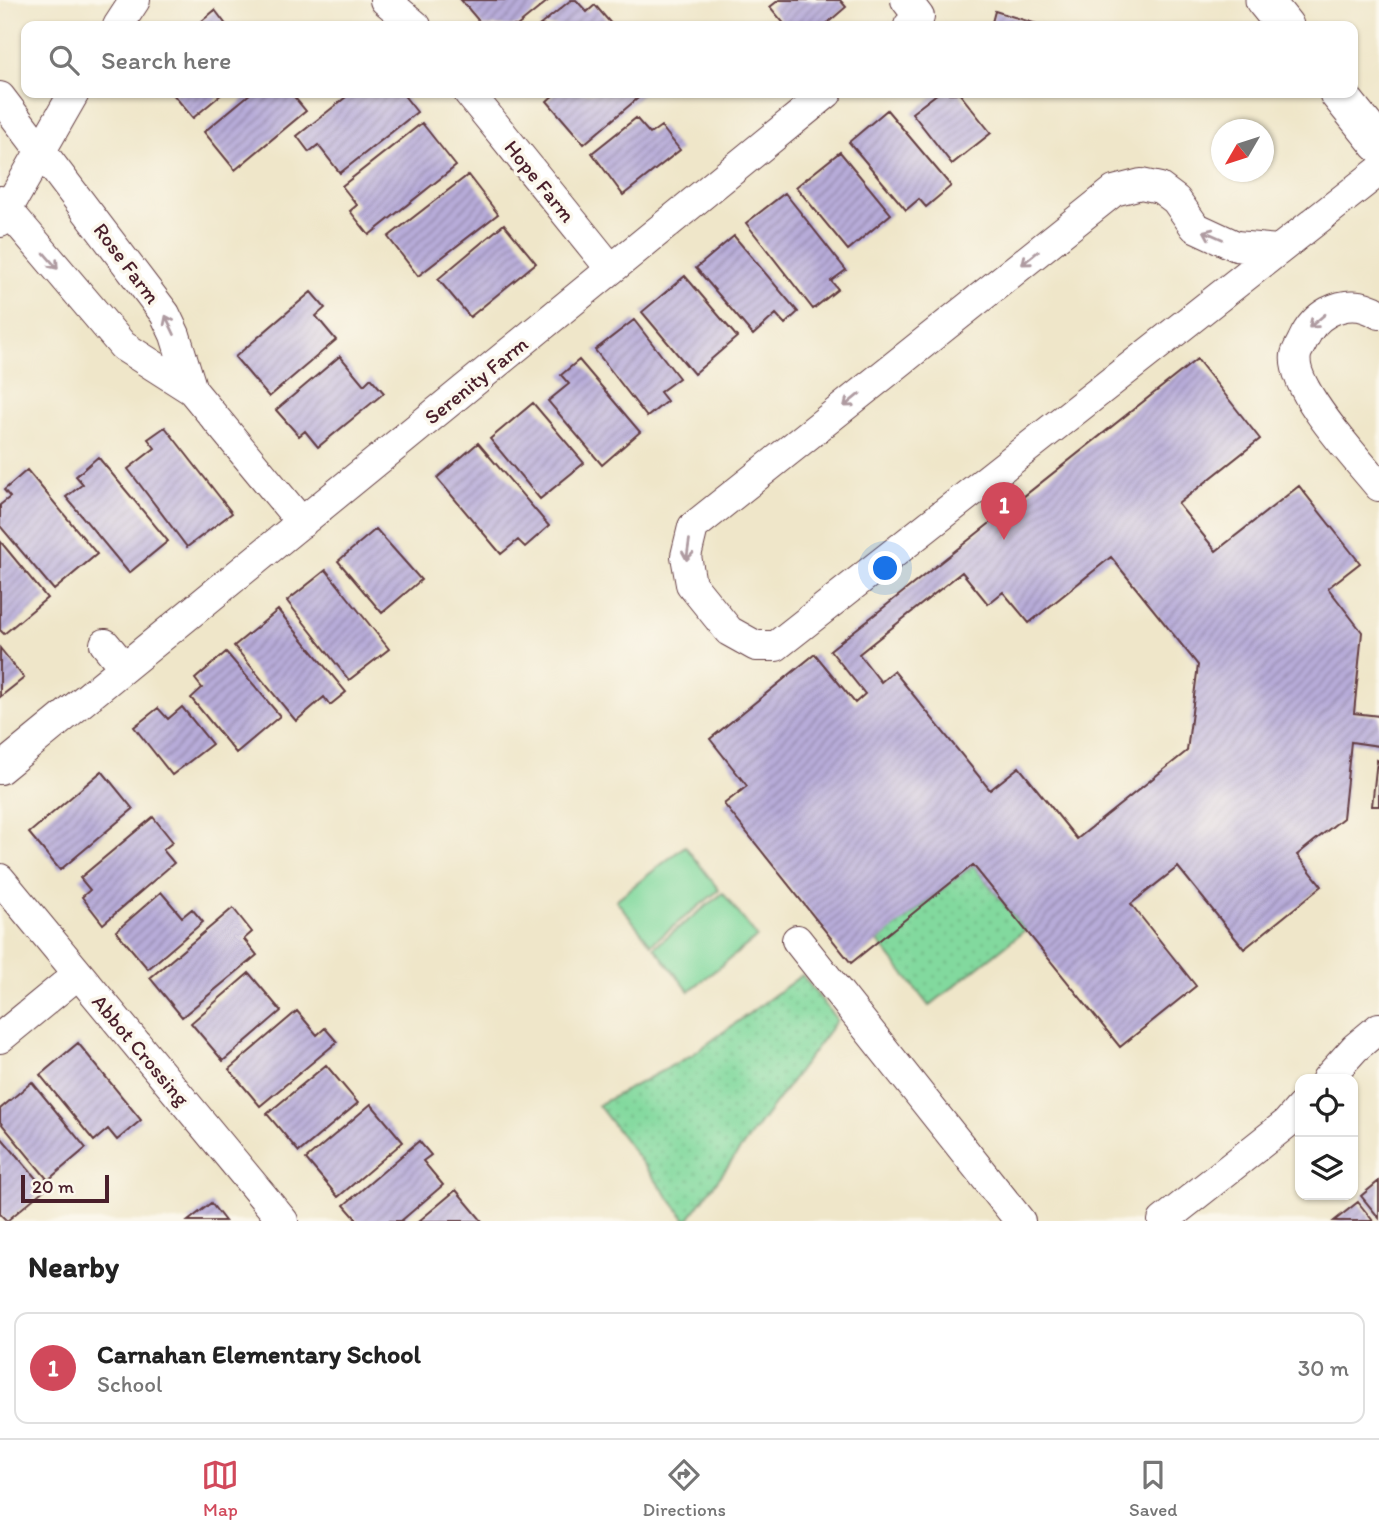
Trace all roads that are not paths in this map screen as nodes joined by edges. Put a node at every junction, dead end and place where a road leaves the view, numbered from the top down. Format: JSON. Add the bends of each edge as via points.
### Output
{"nodes":[{"id":1,"x":135,"y":0,"type":"edge"},
{"id":2,"x":385,"y":0,"type":"edge"},
{"id":3,"x":1264,"y":0,"type":"edge"},
{"id":4,"x":121,"y":21,"type":"edge"},
{"id":5,"x":410,"y":21,"type":"edge"},
{"id":6,"x":1281,"y":21,"type":"edge"},
{"id":7,"x":0,"y":97,"type":"edge"},
{"id":8,"x":71,"y":98,"type":"edge"},
{"id":9,"x":473,"y":98,"type":"edge"},
{"id":10,"x":821,"y":98,"type":"edge"},
{"id":11,"x":1342,"y":98,"type":"edge"},
{"id":12,"x":1379,"y":144,"type":"edge"},
{"id":13,"x":41,"y":149,"type":"junction"},
{"id":14,"x":1379,"y":171,"type":"edge"},
{"id":15,"x":2,"y":211,"type":"edge"},
{"id":16,"x":1278,"y":250,"type":"junction"},
{"id":17,"x":611,"y":269,"type":"junction"},
{"id":18,"x":1379,"y":314,"type":"edge"},
{"id":19,"x":192,"y":390,"type":"junction"},
{"id":20,"x":1379,"y":486,"type":"edge"},
{"id":21,"x":302,"y":523,"type":"junction"},
{"id":22,"x":105,"y":643,"type":"dead end"},
{"id":23,"x":124,"y":667,"type":"junction"},
{"id":24,"x":0,"y":769,"type":"edge"},
{"id":25,"x":0,"y":879,"type":"edge"},
{"id":26,"x":797,"y":940,"type":"dead end"},
{"id":27,"x":79,"y":974,"type":"junction"},
{"id":28,"x":1379,"y":1028,"type":"edge"},
{"id":29,"x":0,"y":1038,"type":"edge"},
{"id":30,"x":1332,"y":1074,"type":"edge"},
{"id":31,"x":1295,"y":1114,"type":"edge"},
{"id":32,"x":283,"y":1221,"type":"edge"},
{"id":33,"x":1020,"y":1221,"type":"edge"},
{"id":34,"x":1163,"y":1221,"type":"edge"}],
"edges":[{"from":1,"to":4,"type":"street"},
{"from":2,"to":5,"type":"street"},
{"from":3,"to":6,"type":"main road"},
{"from":7,"to":13,"type":"street","name":"Rose Farm"},
{"from":8,"to":13,"type":"street"},
{"from":9,"to":17,"type":"street","name":"Hope Farm"},
{"from":10,"to":17,"type":"street","name":"Serenity Farm"},
{"from":11,"to":12,"type":"main road"},
{"from":13,"to":15,"type":"street"},
{"from":19,"to":13,"type":"street","name":"Rose Farm","one_way":true,"via":[[165,314]]},
{"from":14,"to":16,"type":"street"},
{"from":15,"to":19,"type":"street","name":"Rose Farm","one_way":true,"via":[[123,346]]},
{"from":16,"to":16,"type":"street","one_way":true,"via":[[1236,246],[1195,227],[1176,200],[1160,188],[1141,184],[1114,191],[692,527],[686,556],[691,584],[729,631],[756,646],[776,646]]},
{"from":17,"to":21,"type":"street","name":"Serenity Farm"},
{"from":18,"to":20,"type":"street","one_way":true,"via":[[1364,305],[1327,313],[1307,329],[1296,357],[1304,389],[1315,408]]},
{"from":19,"to":21,"type":"street","name":"Rose Farm"},
{"from":21,"to":23,"type":"street","name":"Serenity Farm"},
{"from":22,"to":23,"type":"street"},
{"from":23,"to":24,"type":"street","name":"Serenity Farm"},
{"from":25,"to":27,"type":"street","name":"Abbot Crossing"},
{"from":26,"to":33,"type":"street"},
{"from":27,"to":29,"type":"street"},
{"from":27,"to":32,"type":"street","name":"Abbot Crossing"},
{"from":28,"to":30,"type":"street"},
{"from":31,"to":34,"type":"street"}]}
